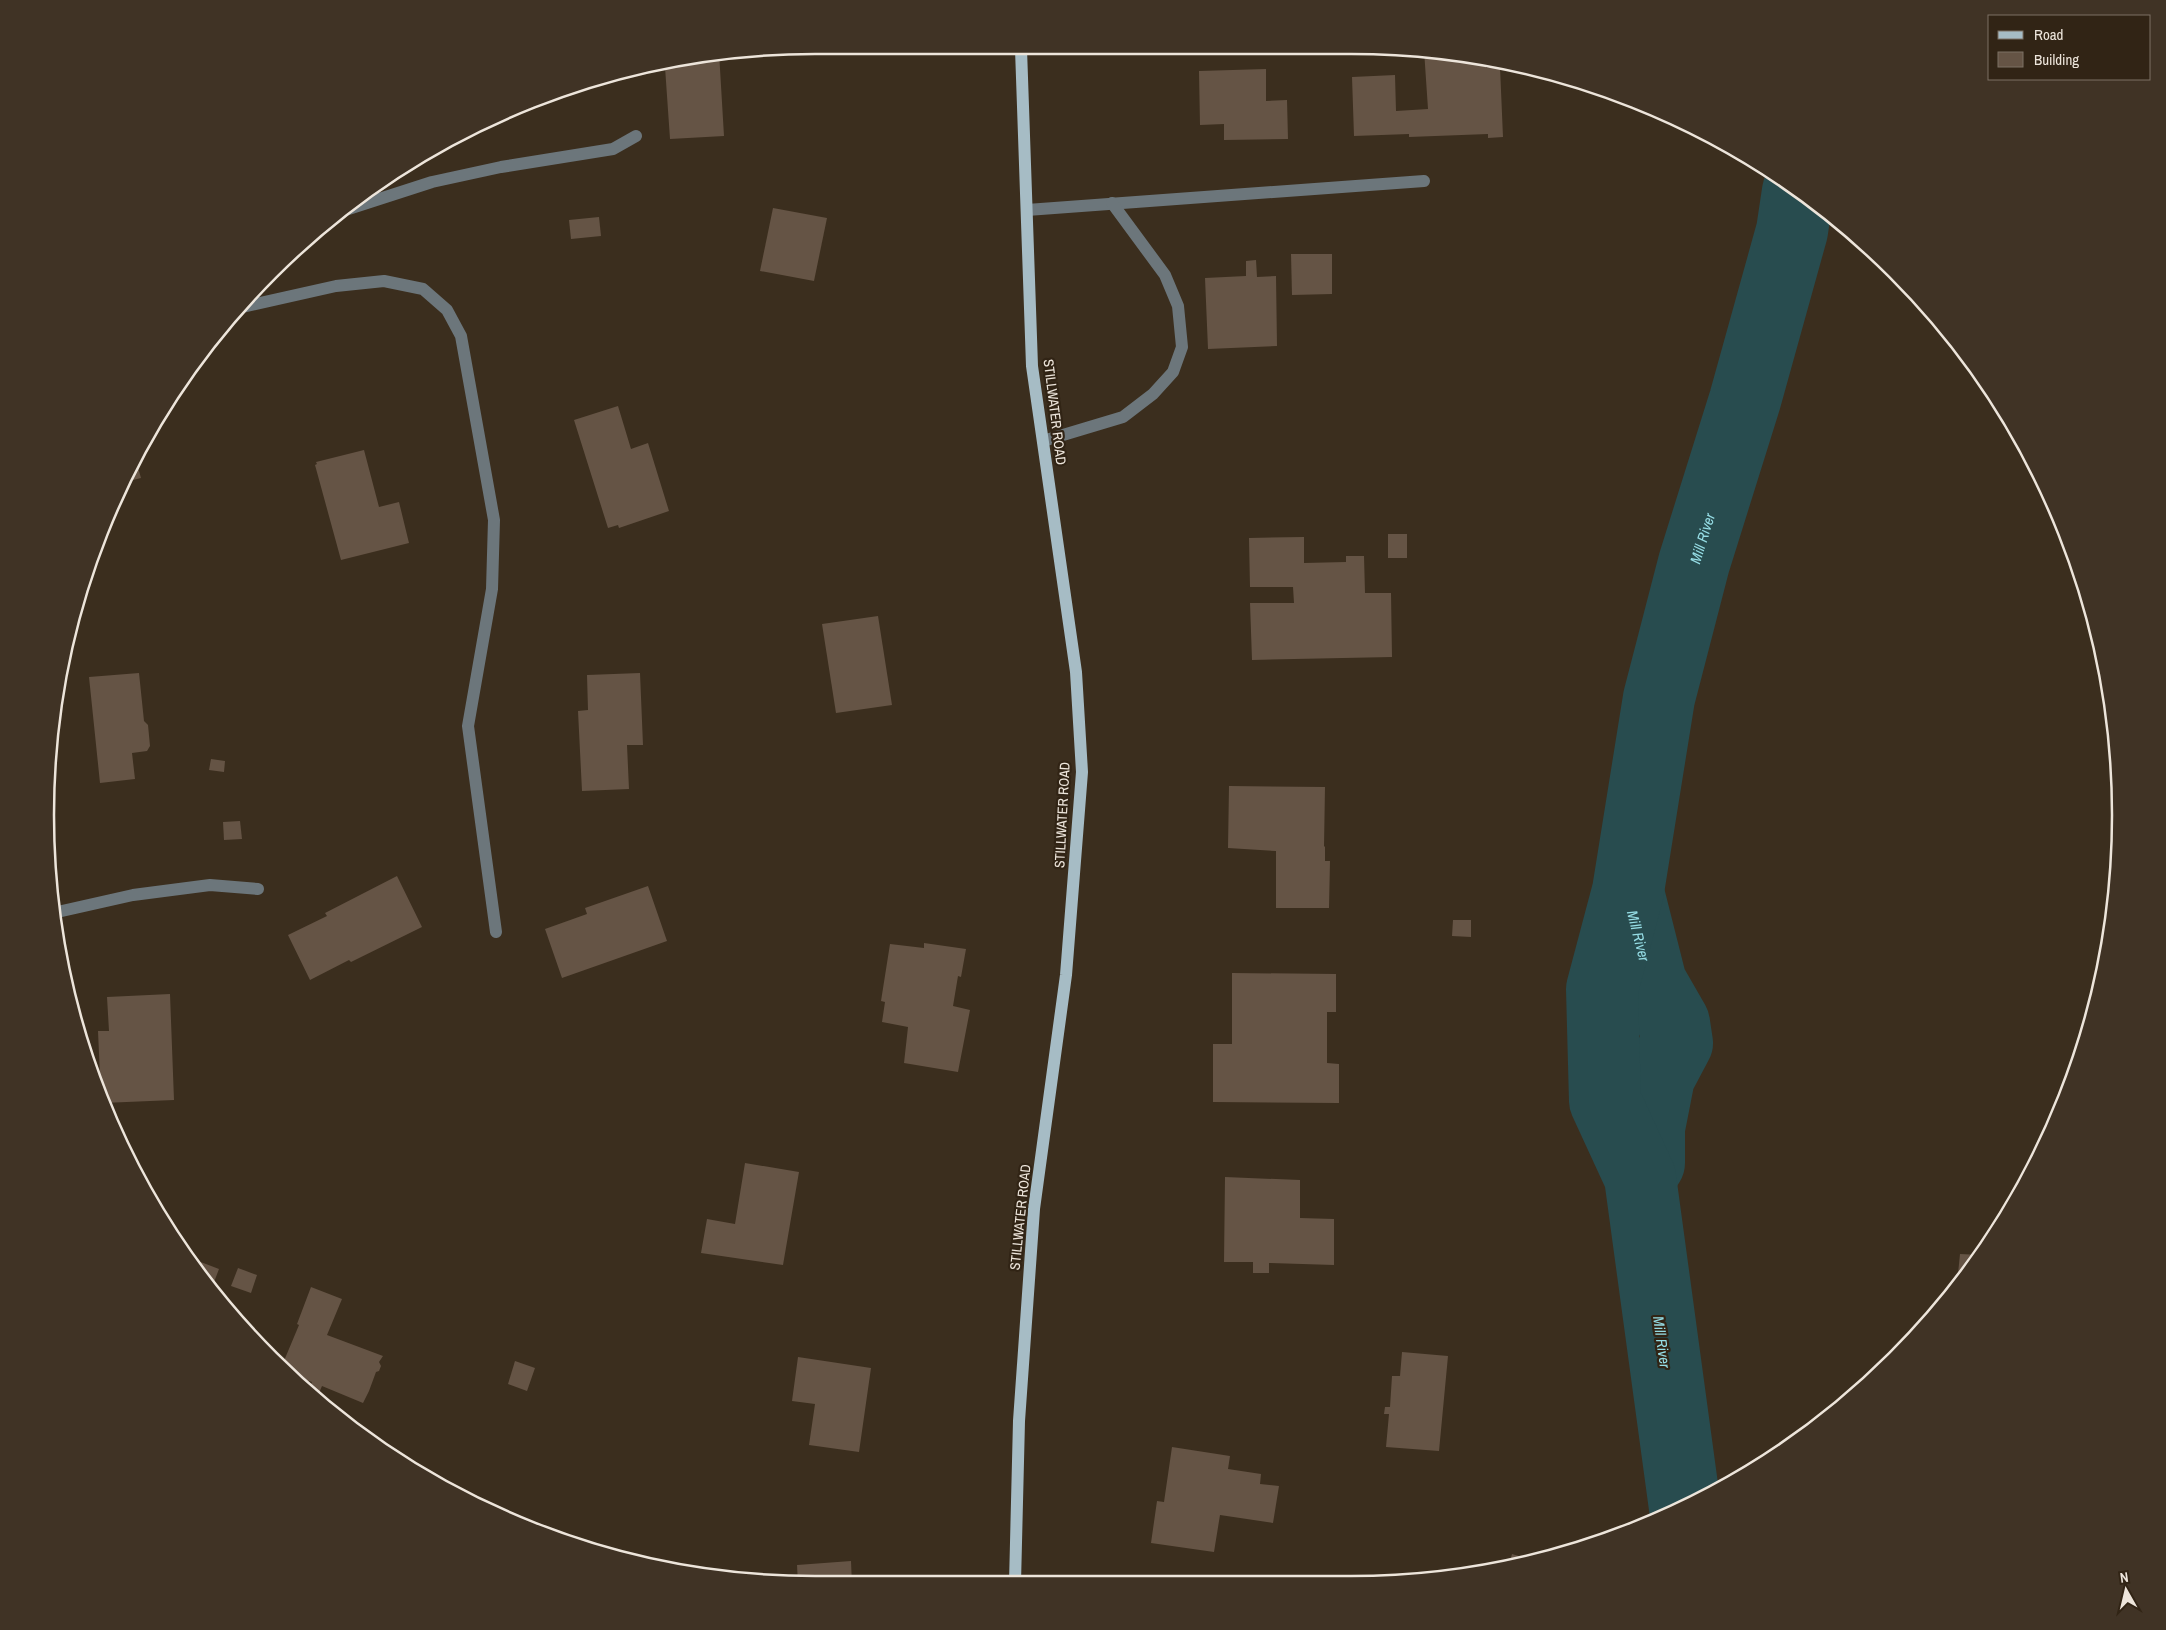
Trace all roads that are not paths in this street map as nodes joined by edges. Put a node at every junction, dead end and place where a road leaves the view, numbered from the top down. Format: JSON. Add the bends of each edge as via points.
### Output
{"nodes":[{"id":1,"x":1021,"y":54,"type":"edge"},
{"id":2,"x":636,"y":136,"type":"dead end"},
{"id":3,"x":1424,"y":181,"type":"dead end"},
{"id":4,"x":1112,"y":204,"type":"junction"},
{"id":5,"x":360,"y":205,"type":"edge"},
{"id":6,"x":1026,"y":210,"type":"junction"},
{"id":7,"x":250,"y":305,"type":"edge"},
{"id":8,"x":1043,"y":441,"type":"junction"},
{"id":9,"x":258,"y":889,"type":"dead end"},
{"id":10,"x":60,"y":911,"type":"edge"},
{"id":11,"x":496,"y":932,"type":"dead end"},
{"id":12,"x":1015,"y":1576,"type":"edge"}],
"edges":[{"from":1,"to":6,"type":"main road","name":"STILLWATER ROAD"},
{"from":2,"to":5,"type":"lane","via":[[613,149],[432,182]]},
{"from":3,"to":4,"type":"lane"},
{"from":4,"to":6,"type":"lane"},
{"from":4,"to":8,"type":"lane","via":[[1164,275],[1178,306],[1182,348],[1173,372],[1153,394],[1123,417]]},
{"from":6,"to":8,"type":"main road","name":"STILLWATER ROAD","via":[[1032,366]]},
{"from":7,"to":11,"type":"lane","via":[[336,286],[384,281],[423,289],[447,310],[461,336],[494,520],[492,590],[468,726]]},
{"from":8,"to":12,"type":"main road","name":"STILLWATER ROAD","via":[[1076,672],[1082,772],[1066,976],[1034,1209],[1019,1421]]},
{"from":9,"to":10,"type":"lane","via":[[210,885],[133,895]]}]}
